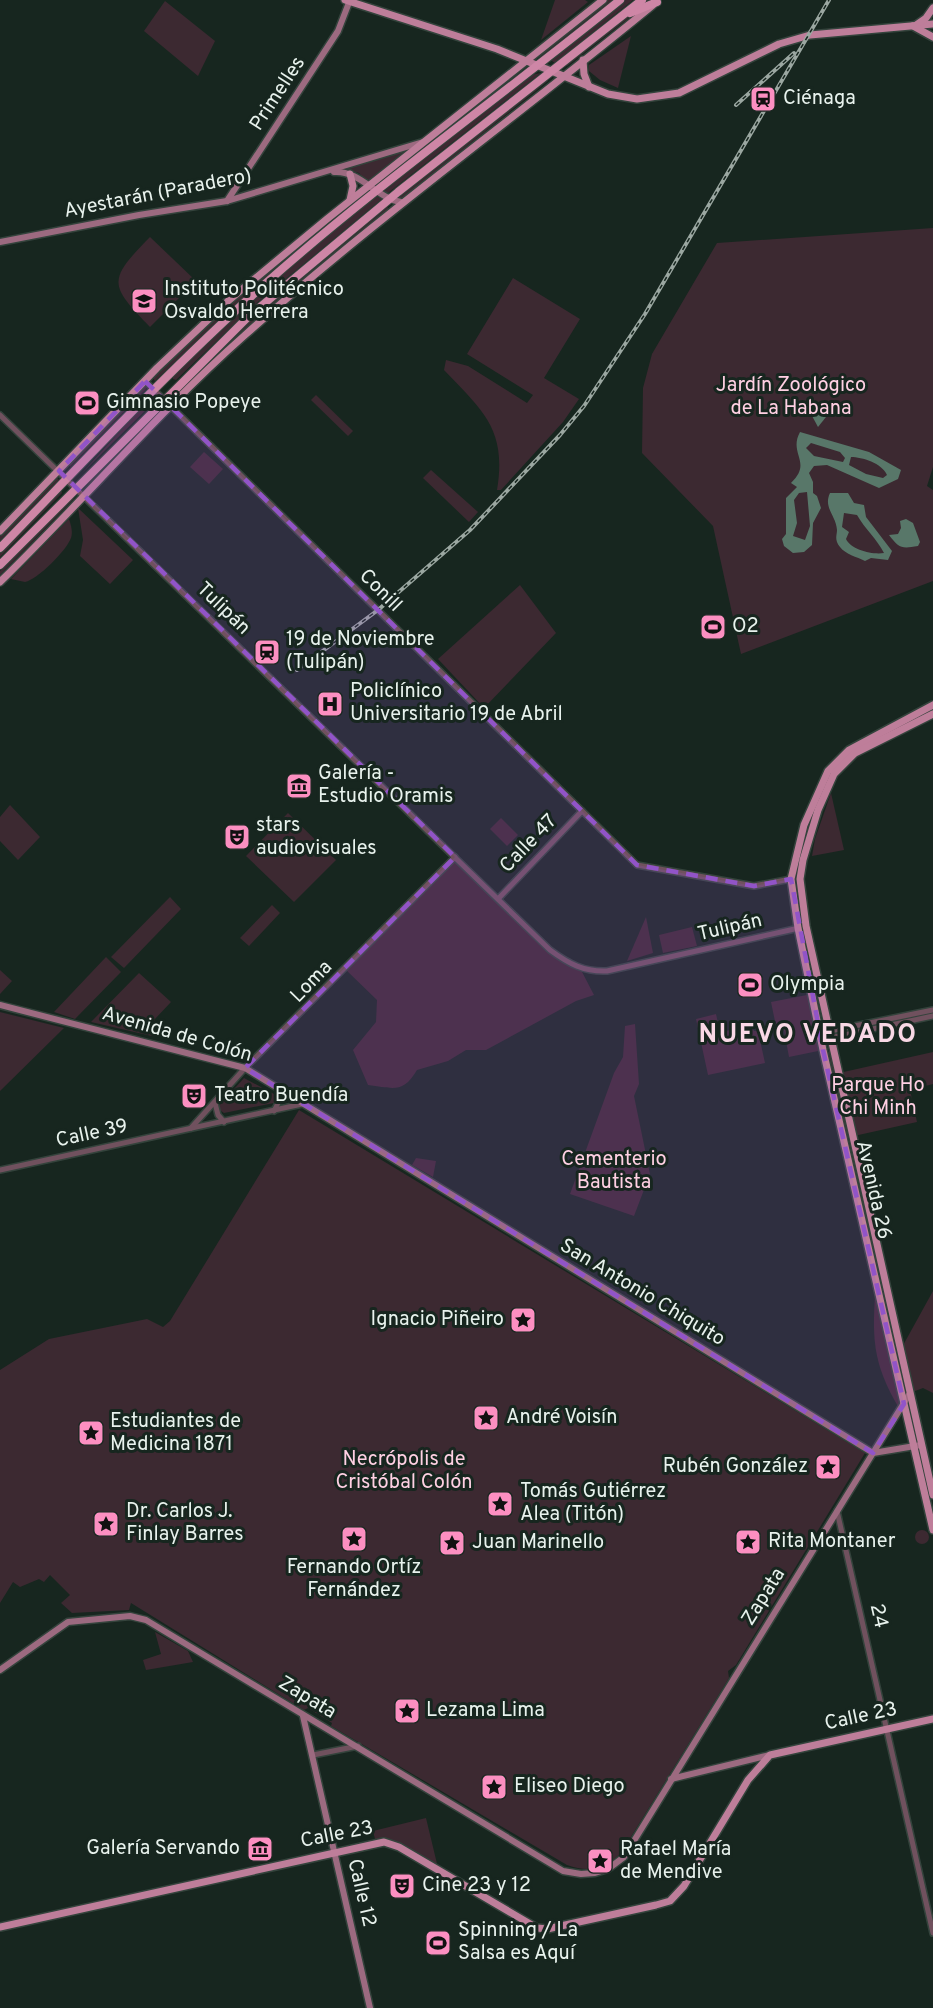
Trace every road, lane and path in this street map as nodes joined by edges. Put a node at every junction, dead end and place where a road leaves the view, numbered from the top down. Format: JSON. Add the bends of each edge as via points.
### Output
{"nodes":[{"id":1,"x":348,"y":0,"type":"edge"},
{"id":2,"x":603,"y":0,"type":"edge"},
{"id":3,"x":620,"y":0,"type":"edge"},
{"id":4,"x":642,"y":0,"type":"edge"},
{"id":5,"x":658,"y":1,"type":"edge"},
{"id":6,"x":933,"y":8,"type":"edge"},
{"id":7,"x":620,"y":17,"type":"junction"},
{"id":8,"x":933,"y":24,"type":"edge"},
{"id":9,"x":913,"y":26,"type":"junction"},
{"id":10,"x":933,"y":37,"type":"edge"},
{"id":11,"x":526,"y":60,"type":"junction"},
{"id":12,"x":583,"y":60,"type":"junction"},
{"id":13,"x":537,"y":65,"type":"junction"},
{"id":14,"x":552,"y":71,"type":"junction"},
{"id":15,"x":563,"y":76,"type":"junction"},
{"id":16,"x":589,"y":87,"type":"junction"},
{"id":17,"x":423,"y":141,"type":"junction"},
{"id":18,"x":323,"y":172,"type":"junction"},
{"id":19,"x":350,"y":174,"type":"junction"},
{"id":20,"x":368,"y":186,"type":"junction"},
{"id":21,"x":376,"y":192,"type":"junction"},
{"id":22,"x":350,"y":200,"type":"junction"},
{"id":23,"x":390,"y":200,"type":"junction"},
{"id":24,"x":226,"y":201,"type":"junction"},
{"id":25,"x":401,"y":202,"type":"junction"},
{"id":26,"x":0,"y":242,"type":"edge"},
{"id":27,"x":145,"y":381,"type":"junction"},
{"id":28,"x":162,"y":383,"type":"junction"},
{"id":29,"x":155,"y":391,"type":"junction"},
{"id":30,"x":171,"y":391,"type":"junction"},
{"id":31,"x":163,"y":399,"type":"junction"},
{"id":32,"x":171,"y":407,"type":"junction"},
{"id":33,"x":0,"y":415,"type":"edge"},
{"id":34,"x":59,"y":471,"type":"junction"},
{"id":35,"x":67,"y":479,"type":"junction"},
{"id":36,"x":75,"y":488,"type":"junction"},
{"id":37,"x":84,"y":496,"type":"junction"},
{"id":38,"x":0,"y":531,"type":"edge"},
{"id":39,"x":0,"y":548,"type":"edge"},
{"id":40,"x":0,"y":565,"type":"edge"},
{"id":41,"x":0,"y":582,"type":"edge"},
{"id":42,"x":933,"y":705,"type":"edge"},
{"id":43,"x":933,"y":714,"type":"edge"},
{"id":44,"x":582,"y":811,"type":"junction"},
{"id":45,"x":455,"y":857,"type":"junction"},
{"id":46,"x":791,"y":879,"type":"junction"},
{"id":47,"x":801,"y":892,"type":"junction"},
{"id":48,"x":498,"y":899,"type":"junction"},
{"id":49,"x":806,"y":926,"type":"junction"},
{"id":50,"x":798,"y":928,"type":"junction"},
{"id":51,"x":0,"y":1005,"type":"edge"},
{"id":52,"x":933,"y":1010,"type":"edge"},
{"id":53,"x":933,"y":1016,"type":"edge"},
{"id":54,"x":830,"y":1034,"type":"junction"},
{"id":55,"x":820,"y":1036,"type":"junction"},
{"id":56,"x":245,"y":1068,"type":"junction"},
{"id":57,"x":279,"y":1089,"type":"junction"},
{"id":58,"x":215,"y":1103,"type":"junction"},
{"id":59,"x":302,"y":1104,"type":"junction"},
{"id":60,"x":274,"y":1111,"type":"junction"},
{"id":61,"x":224,"y":1122,"type":"junction"},
{"id":62,"x":191,"y":1128,"type":"junction"},
{"id":63,"x":395,"y":1161,"type":"joint"},
{"id":64,"x":0,"y":1170,"type":"edge"},
{"id":65,"x":910,"y":1393,"type":"junction"},
{"id":66,"x":904,"y":1404,"type":"junction"},
{"id":67,"x":917,"y":1446,"type":"junction"},
{"id":68,"x":873,"y":1453,"type":"junction"},
{"id":69,"x":933,"y":1495,"type":"edge"},
{"id":70,"x":837,"y":1511,"type":"junction"},
{"id":71,"x":933,"y":1530,"type":"edge"},
{"id":72,"x":0,"y":1670,"type":"edge"},
{"id":73,"x":303,"y":1716,"type":"junction"},
{"id":74,"x":933,"y":1719,"type":"edge"},
{"id":75,"x":314,"y":1722,"type":"junction"},
{"id":76,"x":887,"y":1729,"type":"junction"},
{"id":77,"x":308,"y":1735,"type":"junction"},
{"id":78,"x":358,"y":1746,"type":"junction"},
{"id":79,"x":312,"y":1755,"type":"junction"},
{"id":80,"x":770,"y":1755,"type":"junction"},
{"id":81,"x":671,"y":1779,"type":"junction"},
{"id":82,"x":334,"y":1852,"type":"junction"},
{"id":83,"x":0,"y":1927,"type":"edge"},
{"id":84,"x":933,"y":1933,"type":"edge"},
{"id":85,"x":370,"y":2008,"type":"edge"}],
"edges":[{"from":1,"to":11,"type":"main road"},
{"from":1,"to":24,"type":"main road","name":"Primelles","via":[[338,31]]},
{"from":2,"to":11,"type":"main road"},
{"from":3,"to":13,"type":"highway"},
{"from":4,"to":7,"type":"highway"},
{"from":5,"to":7,"type":"highway"},
{"from":5,"to":12,"type":"main road"},
{"from":6,"to":9,"type":"main road"},
{"from":7,"to":14,"type":"highway"},
{"from":8,"to":9,"type":"main road"},
{"from":9,"to":10,"type":"main road"},
{"from":9,"to":16,"type":"main road","via":[[806,36],[779,44],[667,97],[630,98]]},
{"from":11,"to":13,"type":"main road"},
{"from":11,"to":17,"type":"main road"},
{"from":12,"to":15,"type":"main road"},
{"from":12,"to":16,"type":"main road"},
{"from":13,"to":14,"type":"main road"},
{"from":13,"to":21,"type":"highway"},
{"from":14,"to":15,"type":"main road"},
{"from":14,"to":23,"type":"highway"},
{"from":15,"to":16,"type":"main road"},
{"from":15,"to":25,"type":"main road"},
{"from":17,"to":18,"type":"main road","name":"Ayestarán (Paradero)"},
{"from":17,"to":20,"type":"main road"},
{"from":18,"to":19,"type":"main road","name":"Ayestarán (Paradero)"},
{"from":18,"to":24,"type":"main road","name":"Ayestarán (Paradero)"},
{"from":19,"to":20,"type":"main road","name":"Ayestarán (Paradero)"},
{"from":19,"to":22,"type":"main road"},
{"from":20,"to":21,"type":"main road","name":"Ayestarán (Paradero)"},
{"from":20,"to":22,"type":"main road"},
{"from":21,"to":23,"type":"main road","name":"Ayestarán (Paradero)"},
{"from":21,"to":28,"type":"highway","via":[[243,303]]},
{"from":22,"to":27,"type":"main road","via":[[228,301]]},
{"from":23,"to":25,"type":"main road","name":"Ayestarán (Paradero)"},
{"from":23,"to":30,"type":"highway","via":[[247,318]]},
{"from":24,"to":26,"type":"main road","name":"Ayestarán (Paradero)"},
{"from":25,"to":32,"type":"main road","via":[[245,335]]},
{"from":27,"to":29,"type":"street","name":"Conill"},
{"from":27,"to":34,"type":"main road"},
{"from":28,"to":29,"type":"highway"},
{"from":28,"to":30,"type":"highway","via":[[164,392]]},
{"from":29,"to":31,"type":"street","name":"Conill"},
{"from":29,"to":35,"type":"highway"},
{"from":30,"to":31,"type":"highway"},
{"from":31,"to":32,"type":"street","name":"Conill"},
{"from":31,"to":36,"type":"highway"},
{"from":32,"to":37,"type":"main road"},
{"from":32,"to":44,"type":"street","name":"Conill"},
{"from":33,"to":34,"type":"street","name":"Tulipán"},
{"from":34,"to":35,"type":"street","name":"Tulipán"},
{"from":34,"to":38,"type":"main road"},
{"from":35,"to":36,"type":"street","name":"Tulipán"},
{"from":35,"to":39,"type":"highway"},
{"from":36,"to":37,"type":"street","name":"Tulipán"},
{"from":36,"to":40,"type":"highway"},
{"from":37,"to":41,"type":"main road"},
{"from":37,"to":45,"type":"street","name":"Tulipán"},
{"from":42,"to":46,"type":"main road","name":"Avenida 26","via":[[849,750],[828,771],[804,825]]},
{"from":43,"to":47,"type":"main road","name":"Avenida 26","via":[[855,753],[834,774],[807,842]]},
{"from":44,"to":46,"type":"street","name":"Conill","via":[[637,865],[754,886]]},
{"from":44,"to":48,"type":"street","name":"Calle 47"},
{"from":45,"to":48,"type":"street","name":"Tulipán"},
{"from":45,"to":56,"type":"street","name":"Loma"},
{"from":46,"to":47,"type":"main road"},
{"from":46,"to":50,"type":"main road","name":"Avenida 26"},
{"from":47,"to":49,"type":"main road","name":"Avenida 26"},
{"from":48,"to":50,"type":"street","name":"Tulipán","via":[[550,950],[569,965],[583,969],[607,971]]},
{"from":49,"to":50,"type":"street","name":"Tulipán"},
{"from":49,"to":54,"type":"main road","name":"Avenida 26"},
{"from":50,"to":55,"type":"main road","name":"Avenida 26"},
{"from":51,"to":56,"type":"main road","name":"Avenida de Colón"},
{"from":52,"to":54,"type":"street"},
{"from":53,"to":54,"type":"street"},
{"from":54,"to":55,"type":"street"},
{"from":54,"to":65,"type":"main road","name":"Avenida 26"},
{"from":55,"to":66,"type":"main road","name":"Avenida 26"},
{"from":56,"to":57,"type":"main road","name":"Avenida de Colón"},
{"from":56,"to":58,"type":"street","name":"Loma"},
{"from":57,"to":59,"type":"main road","name":"Avenida de Colón"},
{"from":57,"to":60,"type":"street","via":[[280,1099]]},
{"from":58,"to":61,"type":"street"},
{"from":58,"to":62,"type":"street","name":"Loma"},
{"from":59,"to":60,"type":"street","name":"Calle 39"},
{"from":59,"to":63,"type":"main road","name":"Avenida de Colón"},
{"from":60,"to":61,"type":"street","name":"Calle 39"},
{"from":61,"to":62,"type":"street","name":"Calle 39"},
{"from":62,"to":64,"type":"street","name":"Calle 39"},
{"from":63,"to":68,"type":"main road","name":"San Antonio Chiquito"},
{"from":65,"to":66,"type":"main road","name":"Zapata"},
{"from":65,"to":67,"type":"main road","name":"Avenida 26"},
{"from":66,"to":67,"type":"main road","name":"Avenida 26"},
{"from":66,"to":68,"type":"main road","name":"Zapata"},
{"from":67,"to":68,"type":"main road"},
{"from":67,"to":69,"type":"main road","name":"Avenida 26"},
{"from":67,"to":71,"type":"main road","name":"Avenida 26"},
{"from":68,"to":70,"type":"main road","name":"Zapata"},
{"from":70,"to":76,"type":"street","name":"24"},
{"from":70,"to":81,"type":"main road","name":"Zapata"},
{"from":72,"to":73,"type":"main road","name":"Zapata","via":[[68,1622],[137,1617],[161,1626]]},
{"from":73,"to":75,"type":"main road","name":"Zapata"},
{"from":73,"to":77,"type":"main road","name":"Calle 12"},
{"from":74,"to":76,"type":"main road","name":"Calle 23"},
{"from":75,"to":77,"type":"main road"},
{"from":75,"to":78,"type":"main road","name":"Zapata"},
{"from":76,"to":80,"type":"main road","name":"Calle 23"},
{"from":76,"to":84,"type":"street","name":"24"},
{"from":77,"to":79,"type":"main road","name":"Calle 12"},
{"from":78,"to":79,"type":"street"},
{"from":78,"to":81,"type":"main road","name":"Zapata","via":[[563,1871],[581,1874],[598,1873],[624,1857]]},
{"from":79,"to":82,"type":"main road","name":"Calle 12"},
{"from":80,"to":81,"type":"main road"},
{"from":80,"to":82,"type":"main road","name":"Calle 23","via":[[748,1780],[684,1886],[670,1901],[656,1905],[537,1928],[394,1844],[376,1843]]},
{"from":82,"to":83,"type":"main road","name":"Calle 23"},
{"from":82,"to":85,"type":"main road","name":"Calle 12"}]}
